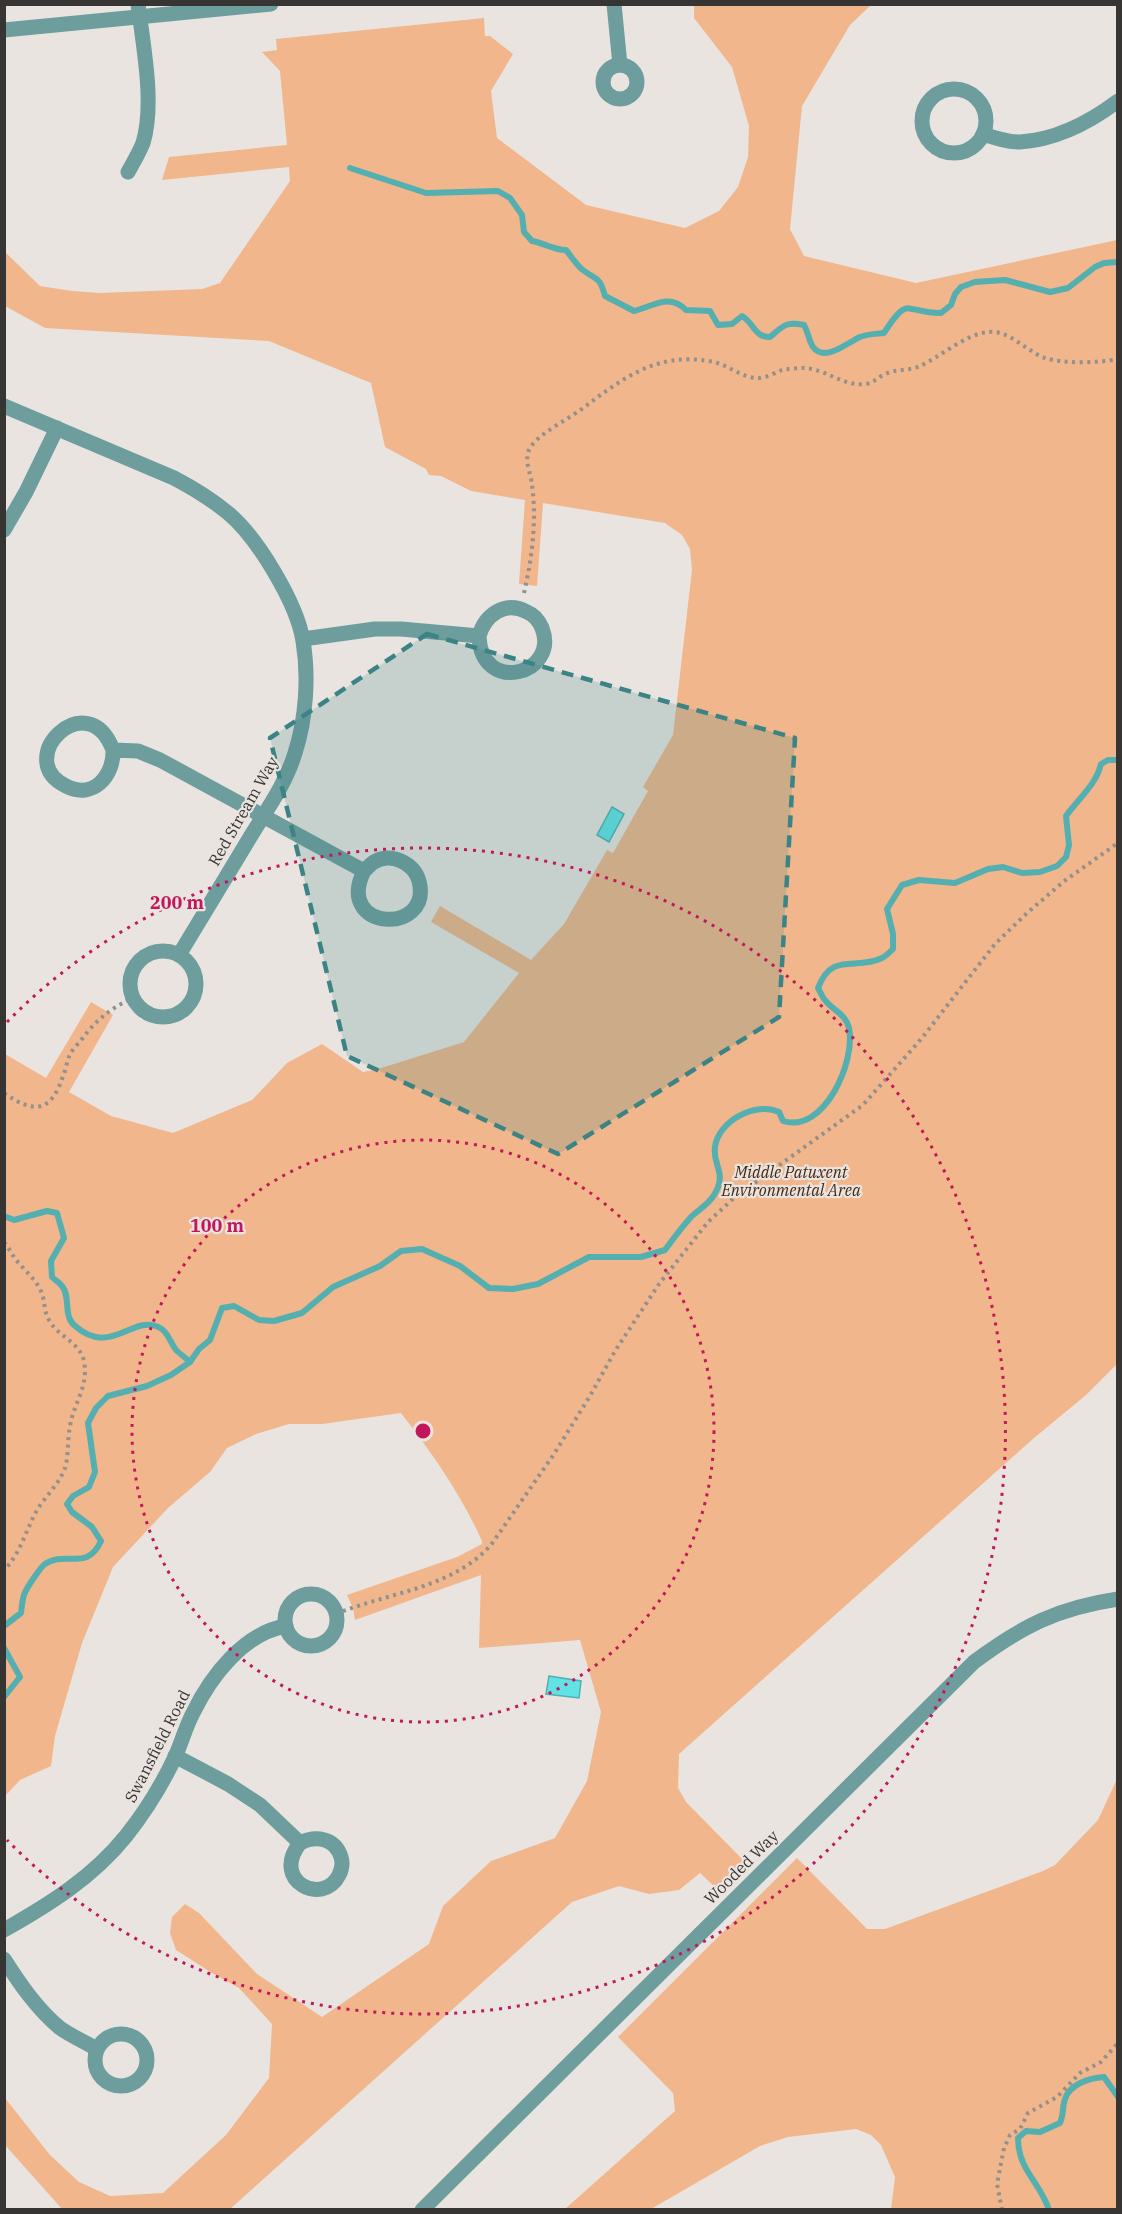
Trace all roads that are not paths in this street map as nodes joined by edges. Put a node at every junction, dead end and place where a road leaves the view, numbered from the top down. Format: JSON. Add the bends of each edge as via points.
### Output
{"nodes":[{"id":1,"x":271,"y":4,"type":"edge"},
{"id":2,"x":614,"y":4,"type":"edge"},
{"id":3,"x":139,"y":11,"type":"edge"},
{"id":4,"x":4,"y":30,"type":"edge"},
{"id":5,"x":620,"y":65,"type":"dead end"},
{"id":6,"x":1118,"y":101,"type":"edge"},
{"id":7,"x":983,"y":134,"type":"junction"},
{"id":8,"x":128,"y":172,"type":"dead end"},
{"id":9,"x":4,"y":406,"type":"edge"},
{"id":10,"x":57,"y":428,"type":"junction"},
{"id":11,"x":4,"y":530,"type":"edge"},
{"id":12,"x":479,"y":636,"type":"junction"},
{"id":13,"x":303,"y":639,"type":"junction"},
{"id":14,"x":113,"y":750,"type":"junction"},
{"id":15,"x":263,"y":816,"type":"junction"},
{"id":16,"x":364,"y":871,"type":"junction"},
{"id":17,"x":179,"y":955,"type":"junction"},
{"id":18,"x":1118,"y":1599,"type":"edge"},
{"id":19,"x":286,"y":1626,"type":"junction"},
{"id":20,"x":175,"y":1756,"type":"junction"},
{"id":21,"x":300,"y":1843,"type":"dead end"},
{"id":22,"x":4,"y":1930,"type":"edge"},
{"id":23,"x":4,"y":1959,"type":"edge"},
{"id":24,"x":97,"y":2049,"type":"dead end"},
{"id":25,"x":422,"y":2210,"type":"edge"}],
"edges":[{"from":1,"to":3,"type":"street"},
{"from":2,"to":5,"type":"street"},
{"from":3,"to":4,"type":"street"},
{"from":3,"to":8,"type":"street","via":[[147,127]]},
{"from":6,"to":7,"type":"street","via":[[1068,130],[1045,137],[1019,142]]},
{"from":7,"to":7,"type":"street","via":[[985,113],[980,102],[964,91],[944,90],[923,112],[926,137],[942,150],[966,151]]},
{"from":9,"to":10,"type":"street","name":"Red Stream Way"},
{"from":10,"to":11,"type":"street"},
{"from":10,"to":13,"type":"street","name":"Red Stream Way","via":[[174,478],[228,513],[247,532],[278,578]]},
{"from":12,"to":12,"type":"street","via":[[483,657],[498,670],[521,672],[542,655],[544,634],[540,623],[521,609],[498,610],[489,616]]},
{"from":12,"to":13,"type":"street","via":[[375,629]]},
{"from":13,"to":15,"type":"street","name":"Red Stream Way","via":[[303,719],[295,754]]},
{"from":14,"to":14,"type":"street","via":[[114,763],[109,774],[88,789],[77,790],[58,782],[47,760],[55,735],[80,723],[102,731]]},
{"from":14,"to":15,"type":"street","via":[[138,751],[160,760]]},
{"from":15,"to":16,"type":"street"},
{"from":15,"to":17,"type":"street","name":"Red Stream Way"},
{"from":16,"to":16,"type":"street","via":[[384,858],[403,862],[419,880],[418,902],[413,910],[393,921],[369,914],[358,892],[358,881]]},
{"from":17,"to":17,"type":"street","via":[[159,951],[138,962],[129,987],[132,998],[145,1013],[170,1018],[184,1011],[193,1000],[196,975]]},
{"from":18,"to":25,"type":"street","name":"Wooded Way","via":[[1065,1610],[1031,1624],[974,1662]]},
{"from":19,"to":19,"type":"street","via":[[289,1606],[305,1594],[325,1598],[336,1614],[333,1633],[317,1645],[297,1641]]},
{"from":19,"to":20,"type":"street","name":"Swansfield Road","via":[[256,1636],[221,1669],[193,1714]]},
{"from":20,"to":21,"type":"street","via":[[260,1805]]},
{"from":20,"to":22,"type":"street","name":"Swansfield Road","via":[[142,1815],[103,1861],[50,1904]]},
{"from":23,"to":24,"type":"street","via":[[41,2010],[61,2029]]}]}
